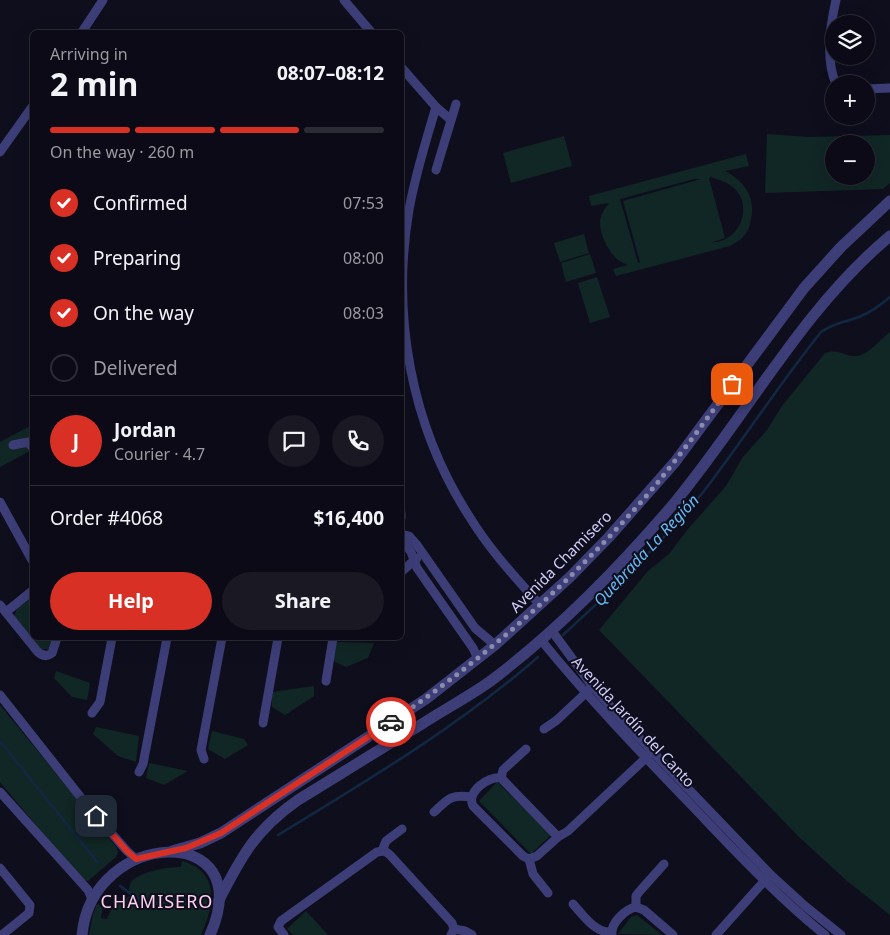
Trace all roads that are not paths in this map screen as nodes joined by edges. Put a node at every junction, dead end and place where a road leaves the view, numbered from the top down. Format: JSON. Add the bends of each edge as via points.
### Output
{"nodes":[{"id":1,"x":103,"y":0,"type":"edge"},
{"id":2,"x":344,"y":0,"type":"edge"},
{"id":3,"x":836,"y":0,"type":"edge"},
{"id":4,"x":83,"y":30,"type":"edge"},
{"id":5,"x":369,"y":30,"type":"edge"},
{"id":6,"x":404,"y":70,"type":"edge"},
{"id":7,"x":834,"y":75,"type":"edge"},
{"id":8,"x":890,"y":88,"type":"edge"},
{"id":9,"x":875,"y":89,"type":"edge"},
{"id":10,"x":456,"y":104,"type":"dead end"},
{"id":11,"x":436,"y":107,"type":"junction"},
{"id":12,"x":30,"y":110,"type":"edge"},
{"id":13,"x":450,"y":120,"type":"junction"},
{"id":14,"x":0,"y":152,"type":"edge"},
{"id":15,"x":436,"y":170,"type":"dead end"},
{"id":16,"x":890,"y":201,"type":"edge"},
{"id":17,"x":890,"y":236,"type":"edge"},
{"id":18,"x":404,"y":254,"type":"edge"},
{"id":19,"x":404,"y":313,"type":"edge"},
{"id":20,"x":30,"y":444,"type":"edge"},
{"id":21,"x":13,"y":445,"type":"dead end"},
{"id":22,"x":0,"y":502,"type":"edge"},
{"id":23,"x":404,"y":535,"type":"edge"},
{"id":24,"x":404,"y":543,"type":"edge"},
{"id":25,"x":424,"y":553,"type":"junction"},
{"id":26,"x":30,"y":556,"type":"edge"},
{"id":27,"x":414,"y":560,"type":"junction"},
{"id":28,"x":404,"y":569,"type":"edge"},
{"id":29,"x":30,"y":592,"type":"edge"},
{"id":30,"x":540,"y":605,"type":"junction"},
{"id":31,"x":3,"y":608,"type":"edge"},
{"id":32,"x":552,"y":630,"type":"junction"},
{"id":33,"x":55,"y":640,"type":"edge"},
{"id":34,"x":112,"y":640,"type":"edge"},
{"id":35,"x":167,"y":640,"type":"edge"},
{"id":36,"x":222,"y":640,"type":"edge"},
{"id":37,"x":278,"y":640,"type":"edge"},
{"id":38,"x":333,"y":640,"type":"edge"},
{"id":39,"x":541,"y":640,"type":"junction"},
{"id":40,"x":495,"y":645,"type":"junction"},
{"id":41,"x":478,"y":659,"type":"junction"},
{"id":42,"x":326,"y":680,"type":"dead end"},
{"id":43,"x":442,"y":687,"type":"junction"},
{"id":44,"x":593,"y":687,"type":"junction"},
{"id":45,"x":585,"y":693,"type":"junction"},
{"id":46,"x":0,"y":695,"type":"edge"},
{"id":47,"x":452,"y":705,"type":"junction"},
{"id":48,"x":92,"y":713,"type":"dead end"},
{"id":49,"x":263,"y":723,"type":"dead end"},
{"id":50,"x":544,"y":729,"type":"dead end"},
{"id":51,"x":526,"y":749,"type":"dead end"},
{"id":52,"x":649,"y":755,"type":"junction"},
{"id":53,"x":204,"y":760,"type":"dead end"},
{"id":54,"x":139,"y":772,"type":"dead end"},
{"id":55,"x":501,"y":778,"type":"junction"},
{"id":56,"x":0,"y":792,"type":"edge"},
{"id":57,"x":471,"y":797,"type":"junction"},
{"id":58,"x":434,"y":812,"type":"dead end"},
{"id":59,"x":709,"y":818,"type":"junction"},
{"id":60,"x":402,"y":829,"type":"dead end"},
{"id":61,"x":558,"y":837,"type":"junction"},
{"id":62,"x":172,"y":851,"type":"junction"},
{"id":63,"x":382,"y":851,"type":"junction"},
{"id":64,"x":136,"y":859,"type":"junction"},
{"id":65,"x":529,"y":859,"type":"junction"},
{"id":66,"x":664,"y":864,"type":"dead end"},
{"id":67,"x":0,"y":868,"type":"edge"},
{"id":68,"x":771,"y":875,"type":"junction"},
{"id":69,"x":764,"y":882,"type":"junction"},
{"id":70,"x":548,"y":893,"type":"dead end"},
{"id":71,"x":92,"y":899,"type":"junction"},
{"id":72,"x":218,"y":902,"type":"junction"},
{"id":73,"x":573,"y":904,"type":"dead end"},
{"id":74,"x":636,"y":907,"type":"junction"},
{"id":75,"x":452,"y":932,"type":"edge"},
{"id":76,"x":81,"y":933,"type":"edge"},
{"id":77,"x":611,"y":933,"type":"edge"},
{"id":78,"x":835,"y":933,"type":"edge"},
{"id":79,"x":2,"y":935,"type":"edge"},
{"id":80,"x":210,"y":935,"type":"edge"},
{"id":81,"x":284,"y":935,"type":"edge"},
{"id":82,"x":472,"y":935,"type":"edge"},
{"id":83,"x":673,"y":935,"type":"edge"},
{"id":84,"x":716,"y":935,"type":"edge"},
{"id":85,"x":825,"y":935,"type":"edge"}],
"edges":[{"from":1,"to":4,"type":"street"},
{"from":2,"to":5,"type":"street"},
{"from":3,"to":7,"type":"street","via":[[830,45]]},
{"from":6,"to":11,"type":"street"},
{"from":8,"to":9,"type":"street"},
{"from":10,"to":13,"type":"street"},
{"from":11,"to":13,"type":"street"},
{"from":11,"to":18,"type":"street","via":[[417,174]]},
{"from":12,"to":14,"type":"street"},
{"from":13,"to":15,"type":"street"},
{"from":16,"to":30,"type":"street","name":"Avenida Chamisero","via":[[841,247],[804,288],[648,494]]},
{"from":17,"to":32,"type":"street","via":[[824,304],[672,505],[610,574]]},
{"from":19,"to":30,"type":"street","via":[[410,368],[427,432],[450,485],[491,548]]},
{"from":20,"to":21,"type":"street","via":[[28,442]]},
{"from":22,"to":26,"type":"street"},
{"from":23,"to":25,"type":"street","via":[[414,540]]},
{"from":24,"to":27,"type":"street"},
{"from":25,"to":27,"type":"street"},
{"from":25,"to":40,"type":"street","via":[[475,628]]},
{"from":27,"to":28,"type":"street"},
{"from":27,"to":41,"type":"street"},
{"from":29,"to":31,"type":"street"},
{"from":30,"to":40,"type":"street","name":"Avenida Chamisero"},
{"from":31,"to":33,"type":"street","via":[[42,655],[52,653]]},
{"from":32,"to":39,"type":"street"},
{"from":32,"to":44,"type":"street","name":"Avenida Jardín del Canto"},
{"from":34,"to":48,"type":"street","via":[[100,702]]},
{"from":35,"to":54,"type":"street"},
{"from":36,"to":53,"type":"street","via":[[201,750]]},
{"from":37,"to":49,"type":"street"},
{"from":38,"to":42,"type":"street"},
{"from":39,"to":45,"type":"street","name":"Avenida Jardín del Canto"},
{"from":39,"to":47,"type":"street","via":[[492,680]]},
{"from":40,"to":41,"type":"street","name":"Avenida Chamisero"},
{"from":41,"to":43,"type":"street","name":"Avenida Chamisero"},
{"from":43,"to":47,"type":"street","via":[[443,699]]},
{"from":43,"to":62,"type":"street","name":"Avenida Chamisero","via":[[221,833]]},
{"from":44,"to":45,"type":"street"},
{"from":44,"to":52,"type":"street","name":"Avenida Jardín del Canto"},
{"from":45,"to":50,"type":"street"},
{"from":45,"to":52,"type":"street","name":"Avenida Jardín del Canto"},
{"from":46,"to":64,"type":"street","via":[[86,804]]},
{"from":47,"to":72,"type":"street","via":[[275,817],[249,846]]},
{"from":51,"to":55,"type":"street","via":[[503,770]]},
{"from":52,"to":59,"type":"street","name":"Avenida Jardín del Canto"},
{"from":52,"to":61,"type":"street"},
{"from":55,"to":57,"type":"street","via":[[485,783]]},
{"from":55,"to":61,"type":"street"},
{"from":56,"to":71,"type":"street","via":[[88,890]]},
{"from":57,"to":58,"type":"street","via":[[451,797]]},
{"from":57,"to":65,"type":"street","via":[[473,806]]},
{"from":59,"to":68,"type":"street","name":"Avenida Jardín del Canto"},
{"from":59,"to":69,"type":"street","name":"Avenida Jardín del Canto"},
{"from":60,"to":63,"type":"street","via":[[386,841]]},
{"from":61,"to":65,"type":"street"},
{"from":62,"to":64,"type":"street","name":"Avenida Chamisero"},
{"from":62,"to":72,"type":"street","via":[[192,856],[210,867],[217,880]]},
{"from":63,"to":75,"type":"street","via":[[390,855],[452,923]]},
{"from":63,"to":81,"type":"street","via":[[282,921],[278,927]]},
{"from":64,"to":71,"type":"street","name":"Avenida Chamisero","via":[[109,877]]},
{"from":65,"to":70,"type":"street","via":[[533,874]]},
{"from":66,"to":74,"type":"street","via":[[636,896]]},
{"from":67,"to":79,"type":"street","via":[[31,909]]},
{"from":68,"to":69,"type":"street"},
{"from":68,"to":78,"type":"street","name":"Avenida Jardín del Canto"},
{"from":69,"to":84,"type":"street"},
{"from":69,"to":85,"type":"street","name":"Avenida Jardín del Canto"},
{"from":71,"to":76,"type":"street","name":"Avenida Chamisero"},
{"from":72,"to":80,"type":"street"},
{"from":73,"to":77,"type":"street","via":[[597,928]]},
{"from":74,"to":77,"type":"street","via":[[614,924]]},
{"from":74,"to":83,"type":"street"},
{"from":75,"to":82,"type":"street","via":[[465,930]]}]}
